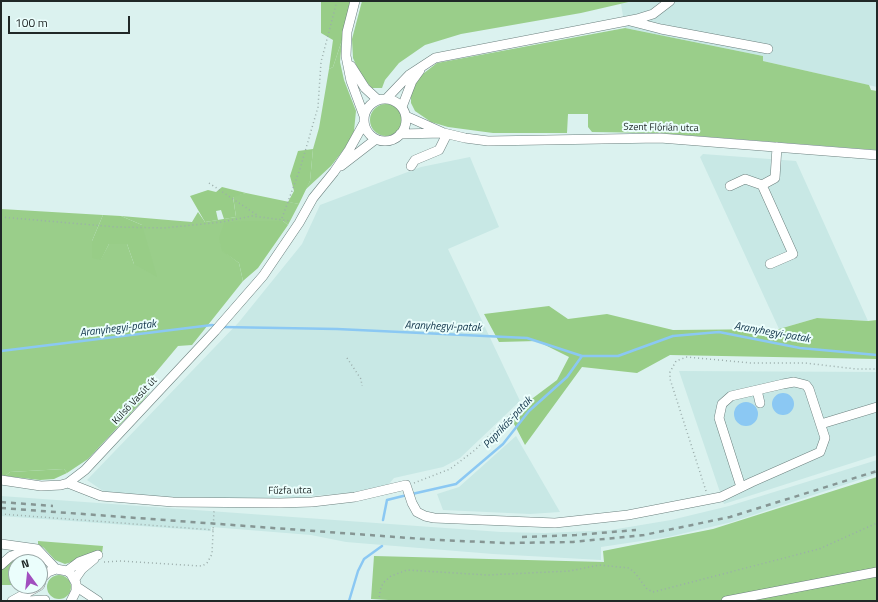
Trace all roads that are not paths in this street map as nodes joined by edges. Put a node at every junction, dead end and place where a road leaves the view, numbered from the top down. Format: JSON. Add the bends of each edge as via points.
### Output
{"nodes":[{"id":1,"x":355,"y":1,"type":"edge"},
{"id":2,"x":670,"y":1,"type":"edge"},
{"id":3,"x":629,"y":20,"type":"junction"},
{"id":4,"x":768,"y":49,"type":"dead end"},
{"id":5,"x":346,"y":56,"type":"junction"},
{"id":6,"x":422,"y":65,"type":"junction"},
{"id":7,"x":382,"y":99,"type":"junction"},
{"id":8,"x":404,"y":112,"type":"junction"},
{"id":9,"x":364,"y":119,"type":"junction"},
{"id":10,"x":400,"y":134,"type":"junction"},
{"id":11,"x":446,"y":134,"type":"junction"},
{"id":12,"x":376,"y":139,"type":"junction"},
{"id":13,"x":777,"y":147,"type":"junction"},
{"id":14,"x":877,"y":155,"type":"edge"},
{"id":15,"x":411,"y":166,"type":"dead end"},
{"id":16,"x":334,"y":172,"type":"junction"},
{"id":17,"x":762,"y":185,"type":"junction"},
{"id":18,"x":730,"y":186,"type":"dead end"},
{"id":19,"x":770,"y":264,"type":"dead end"},
{"id":20,"x":757,"y":390,"type":"junction"},
{"id":21,"x":760,"y":404,"type":"dead end"},
{"id":22,"x":877,"y":407,"type":"edge"},
{"id":23,"x":821,"y":424,"type":"junction"},
{"id":24,"x":1,"y":480,"type":"edge"},
{"id":25,"x":68,"y":483,"type":"junction"},
{"id":26,"x":740,"y":487,"type":"junction"},
{"id":27,"x":1,"y":544,"type":"edge"},
{"id":28,"x":16,"y":554,"type":"edge"},
{"id":29,"x":27,"y":554,"type":"edge"},
{"id":30,"x":56,"y":569,"type":"junction"},
{"id":31,"x":66,"y":571,"type":"junction"},
{"id":32,"x":48,"y":572,"type":"edge"},
{"id":33,"x":877,"y":572,"type":"edge"},
{"id":34,"x":76,"y":583,"type":"junction"},
{"id":35,"x":24,"y":594,"type":"edge"},
{"id":36,"x":12,"y":601,"type":"edge"},
{"id":37,"x":27,"y":601,"type":"edge"},
{"id":38,"x":45,"y":601,"type":"edge"},
{"id":39,"x":71,"y":601,"type":"edge"},
{"id":40,"x":98,"y":601,"type":"edge"},
{"id":41,"x":726,"y":601,"type":"edge"}],
"edges":[{"from":1,"to":5,"type":"street","via":[[347,32]]},
{"from":2,"to":3,"type":"street","via":[[653,14]]},
{"from":3,"to":4,"type":"street","via":[[661,29]]},
{"from":3,"to":6,"type":"street","via":[[440,57]]},
{"from":5,"to":7,"type":"street","via":[[358,78]]},
{"from":5,"to":9,"type":"street","via":[[351,82]]},
{"from":6,"to":7,"type":"street"},
{"from":6,"to":8,"type":"street","via":[[412,81]]},
{"from":7,"to":8,"type":"street","via":[[395,101]]},
{"from":7,"to":9,"type":"street","via":[[370,104]]},
{"from":8,"to":10,"type":"street","via":[[406,124]]},
{"from":8,"to":11,"type":"street","name":"Szent Flórián utca"},
{"from":9,"to":12,"type":"street","via":[[369,134]]},
{"from":9,"to":16,"type":"street"},
{"from":10,"to":11,"type":"street","name":"Szent Flórián utca"},
{"from":10,"to":12,"type":"street","via":[[390,140]]},
{"from":11,"to":13,"type":"street","name":"Szent Flórián utca","via":[[488,141],[660,138]]},
{"from":11,"to":15,"type":"street","via":[[439,150],[415,160]]},
{"from":12,"to":16,"type":"street"},
{"from":13,"to":14,"type":"street","name":"Szent Flórián utca"},
{"from":13,"to":17,"type":"street","via":[[775,178]]},
{"from":16,"to":25,"type":"street","name":"Külső Vasút út","via":[[313,198],[263,276],[96,459]]},
{"from":17,"to":18,"type":"street","via":[[746,179]]},
{"from":17,"to":19,"type":"street","via":[[792,254]]},
{"from":20,"to":21,"type":"street"},
{"from":20,"to":23,"type":"street","via":[[794,382],[806,385]]},
{"from":20,"to":26,"type":"street","via":[[726,399],[719,413]]},
{"from":22,"to":23,"type":"street"},
{"from":23,"to":26,"type":"street","via":[[825,442],[820,452]]},
{"from":24,"to":25,"type":"street","via":[[52,486]]},
{"from":25,"to":26,"type":"street","name":"Fűzfa utca","via":[[101,496],[173,502],[312,502],[407,488],[417,512],[425,516],[555,524],[628,516],[721,497]]},
{"from":27,"to":30,"type":"street","via":[[36,549]]},
{"from":28,"to":29,"type":"street"},
{"from":30,"to":31,"type":"street"},
{"from":30,"to":32,"type":"street"},
{"from":31,"to":34,"type":"street"},
{"from":31,"to":34,"type":"street","via":[[79,562],[98,555],[82,569]]},
{"from":33,"to":41,"type":"street"},
{"from":34,"to":39,"type":"street","via":[[75,596]]},
{"from":34,"to":40,"type":"street"},
{"from":35,"to":36,"type":"street"},
{"from":37,"to":38,"type":"street"}]}
